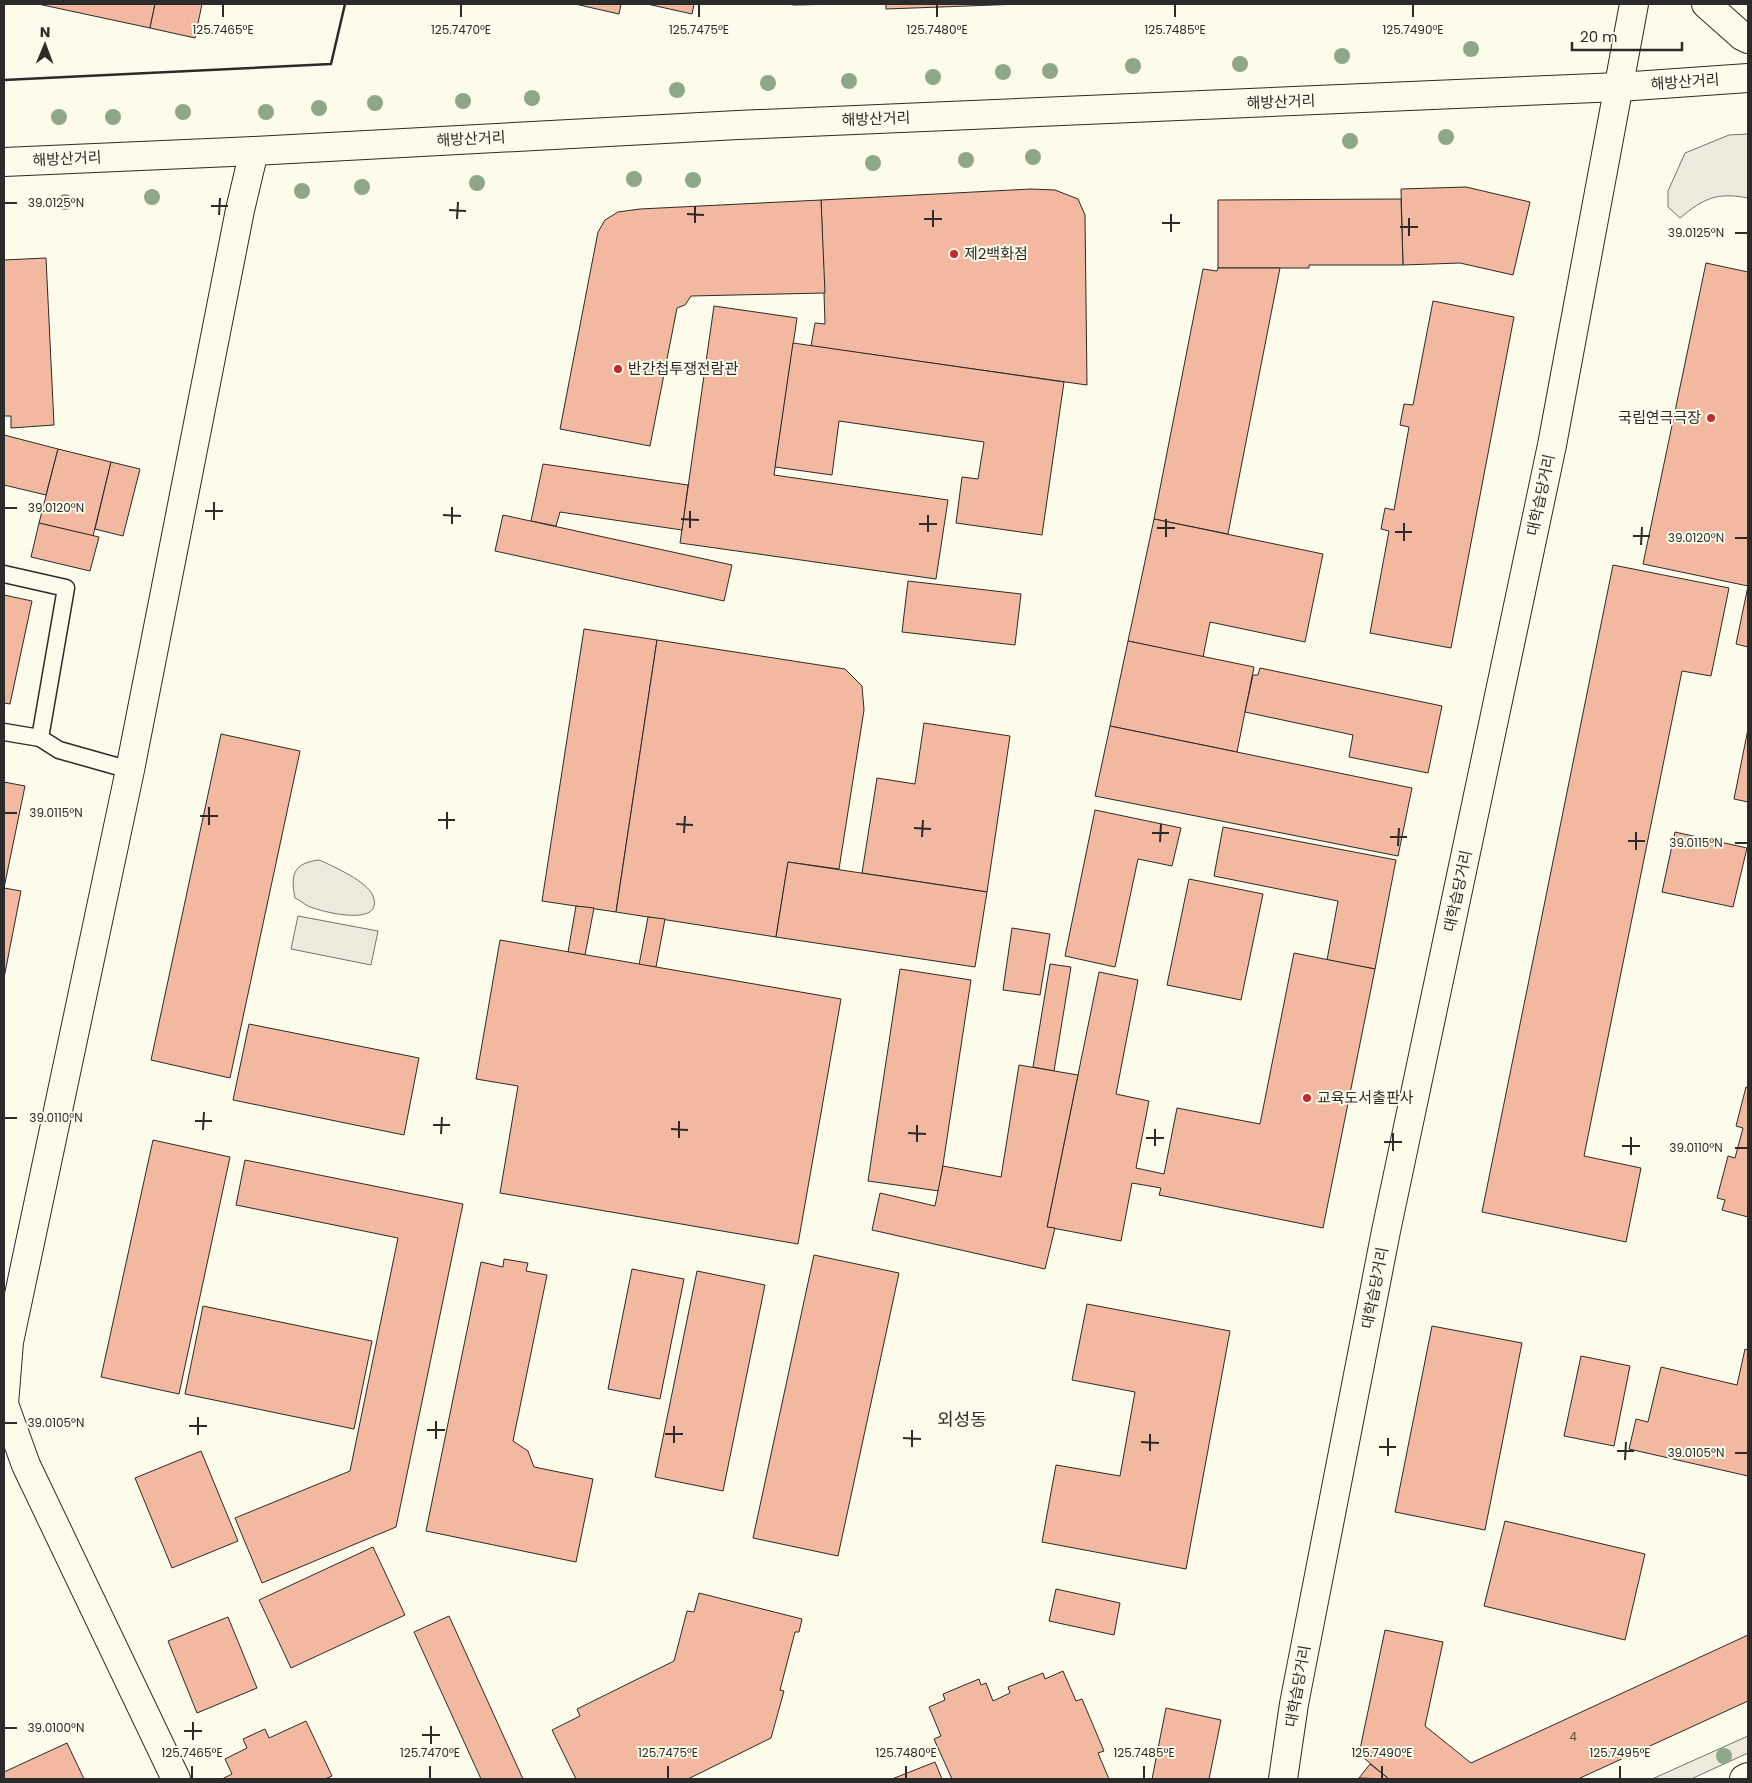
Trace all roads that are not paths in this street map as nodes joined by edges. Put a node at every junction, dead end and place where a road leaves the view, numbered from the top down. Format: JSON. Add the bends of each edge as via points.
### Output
{"nodes":[{"id":1,"x":1634,"y":4,"type":"edge"},
{"id":2,"x":1706,"y":4,"type":"edge"},
{"id":3,"x":1748,"y":39,"type":"edge"},
{"id":4,"x":1748,"y":78,"type":"edge"},
{"id":5,"x":1619,"y":87,"type":"junction"},
{"id":6,"x":254,"y":151,"type":"junction"},
{"id":7,"x":4,"y":162,"type":"edge"},
{"id":8,"x":4,"y":574,"type":"edge"},
{"id":9,"x":4,"y":732,"type":"edge"},
{"id":10,"x":40,"y":738,"type":"junction"},
{"id":11,"x":130,"y":770,"type":"junction"},
{"id":12,"x":1748,"y":1777,"type":"edge"},
{"id":13,"x":176,"y":1779,"type":"edge"},
{"id":14,"x":1283,"y":1779,"type":"edge"},
{"id":15,"x":1744,"y":1779,"type":"edge"}],
"edges":[{"from":1,"to":5,"type":"main road","name":"대학습당거리"},
{"from":2,"to":3,"type":"main road"},
{"from":4,"to":5,"type":"main road","name":"해방산거리"},
{"from":5,"to":6,"type":"main road","name":"해방산거리","via":[[738,125]]},
{"from":5,"to":14,"type":"main road","name":"대학습당거리","via":[[1552,445],[1386,1231],[1294,1704]]},
{"from":6,"to":7,"type":"main road","name":"해방산거리"},
{"from":6,"to":11,"type":"main road"},
{"from":8,"to":10,"type":"lane","via":[[66,588]]},
{"from":9,"to":10,"type":"lane"},
{"from":10,"to":11,"type":"lane","via":[[59,750]]},
{"from":11,"to":13,"type":"main road","via":[[9,1342],[4,1404],[26,1465]]},
{"from":12,"to":15,"type":"main road"}]}
